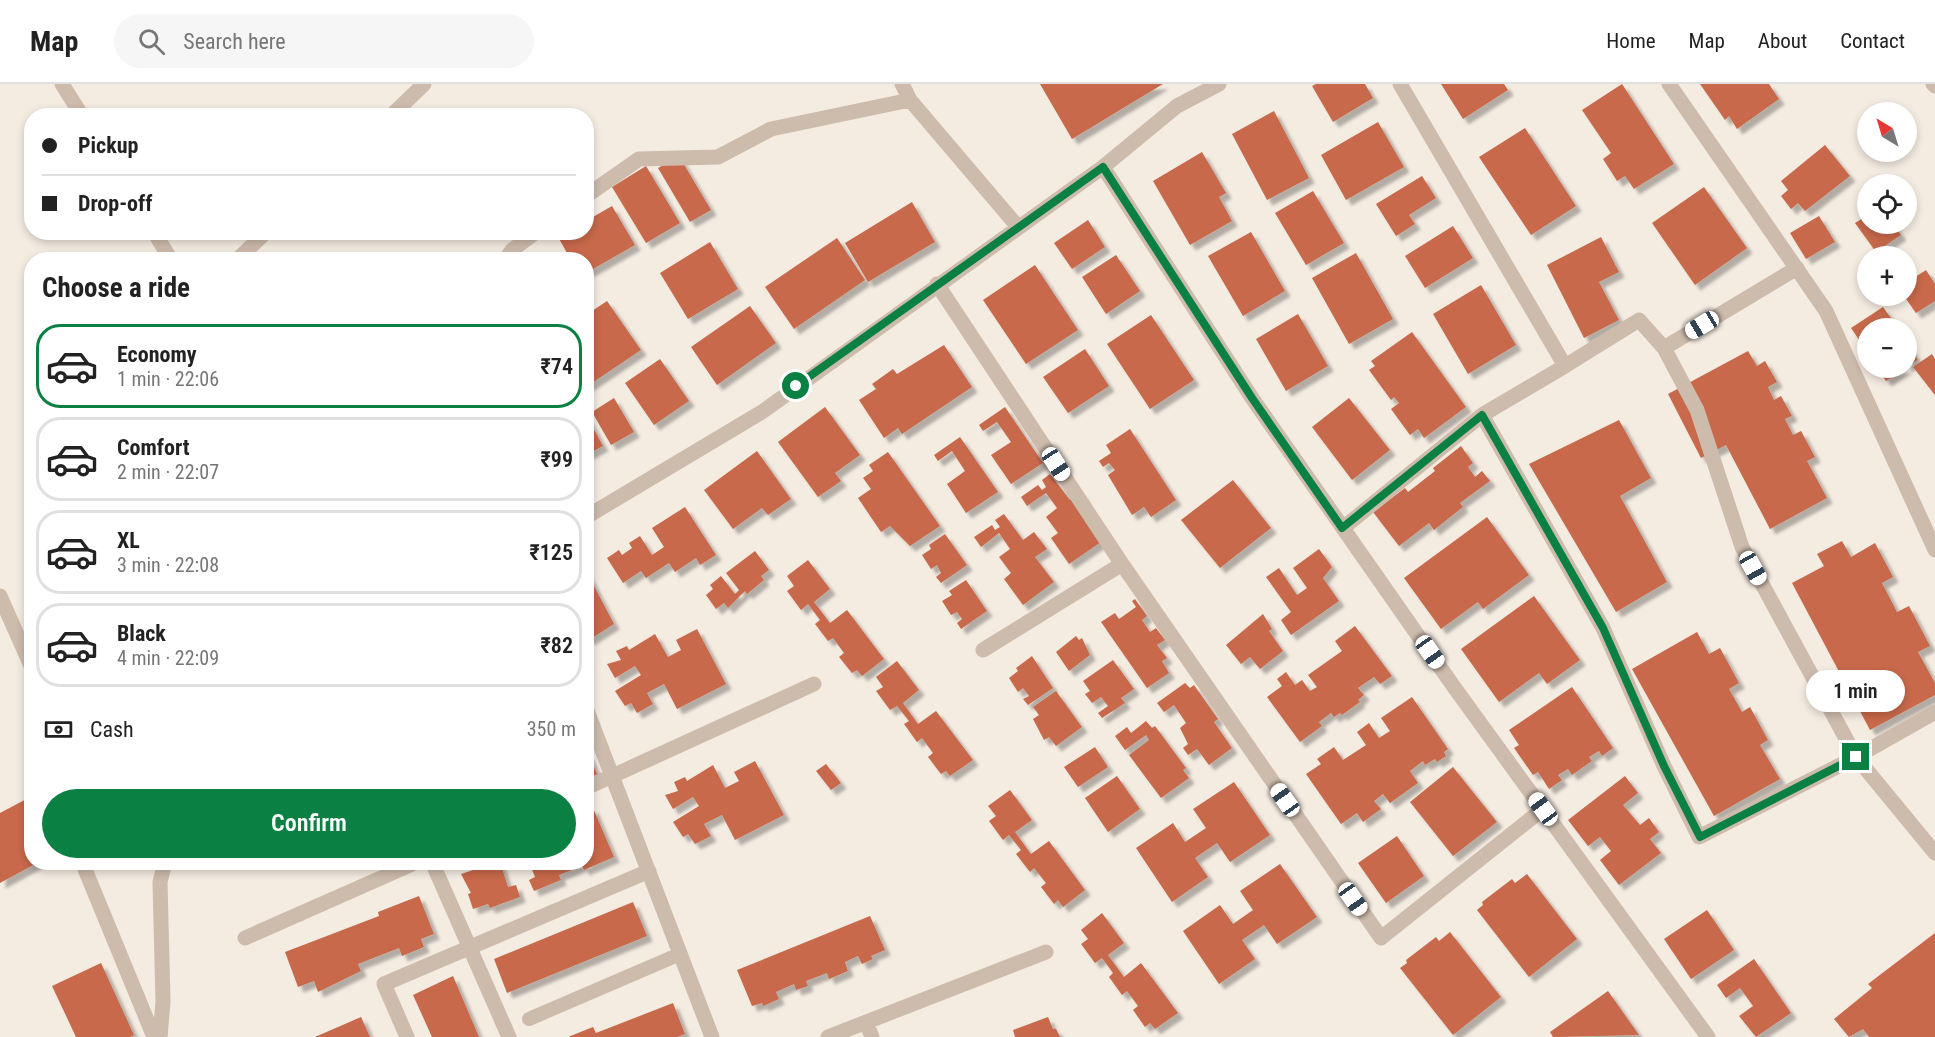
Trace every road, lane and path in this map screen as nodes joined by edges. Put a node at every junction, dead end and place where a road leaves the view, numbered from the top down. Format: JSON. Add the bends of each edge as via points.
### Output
{"nodes":[{"id":1,"x":62,"y":84,"type":"edge"},
{"id":2,"x":424,"y":84,"type":"edge"},
{"id":3,"x":902,"y":84,"type":"edge"},
{"id":4,"x":1219,"y":84,"type":"edge"},
{"id":5,"x":1400,"y":84,"type":"edge"},
{"id":6,"x":1669,"y":84,"type":"edge"},
{"id":7,"x":910,"y":100,"type":"junction"},
{"id":8,"x":77,"y":108,"type":"edge"},
{"id":9,"x":399,"y":108,"type":"edge"},
{"id":10,"x":1103,"y":167,"type":"junction"},
{"id":11,"x":594,"y":190,"type":"edge"},
{"id":12,"x":1018,"y":227,"type":"junction"},
{"id":13,"x":258,"y":240,"type":"edge"},
{"id":14,"x":525,"y":240,"type":"edge"},
{"id":15,"x":245,"y":252,"type":"edge"},
{"id":16,"x":511,"y":252,"type":"edge"},
{"id":17,"x":1797,"y":268,"type":"junction"},
{"id":18,"x":937,"y":284,"type":"junction"},
{"id":19,"x":1664,"y":348,"type":"junction"},
{"id":20,"x":1565,"y":366,"type":"junction"},
{"id":21,"x":1482,"y":415,"type":"junction"},
{"id":22,"x":594,"y":512,"type":"edge"},
{"id":23,"x":1342,"y":528,"type":"junction"},
{"id":24,"x":1935,"y":550,"type":"edge"},
{"id":25,"x":1122,"y":564,"type":"junction"},
{"id":26,"x":0,"y":596,"type":"edge"},
{"id":27,"x":24,"y":650,"type":"edge"},
{"id":28,"x":983,"y":650,"type":"dead end"},
{"id":29,"x":814,"y":684,"type":"dead end"},
{"id":30,"x":1935,"y":712,"type":"edge"},
{"id":31,"x":594,"y":728,"type":"edge"},
{"id":32,"x":1856,"y":757,"type":"junction"},
{"id":33,"x":613,"y":776,"type":"junction"},
{"id":34,"x":594,"y":784,"type":"edge"},
{"id":35,"x":1543,"y":809,"type":"junction"},
{"id":36,"x":1935,"y":853,"type":"edge"},
{"id":37,"x":85,"y":870,"type":"edge"},
{"id":38,"x":163,"y":870,"type":"edge"},
{"id":39,"x":399,"y":870,"type":"edge"},
{"id":40,"x":436,"y":870,"type":"edge"},
{"id":41,"x":649,"y":871,"type":"junction"},
{"id":42,"x":245,"y":938,"type":"dead end"},
{"id":43,"x":470,"y":948,"type":"junction"},
{"id":44,"x":1046,"y":952,"type":"dead end"},
{"id":45,"x":681,"y":954,"type":"junction"},
{"id":46,"x":529,"y":1019,"type":"dead end"},
{"id":47,"x":866,"y":1022,"type":"junction"},
{"id":48,"x":154,"y":1037,"type":"edge"},
{"id":49,"x":160,"y":1037,"type":"edge"},
{"id":50,"x":407,"y":1037,"type":"edge"},
{"id":51,"x":508,"y":1037,"type":"edge"},
{"id":52,"x":712,"y":1037,"type":"edge"},
{"id":53,"x":828,"y":1037,"type":"edge"},
{"id":54,"x":872,"y":1037,"type":"edge"},
{"id":55,"x":1708,"y":1037,"type":"edge"}],
"edges":[{"from":1,"to":8,"type":"street"},
{"from":2,"to":9,"type":"street"},
{"from":3,"to":7,"type":"street"},
{"from":4,"to":10,"type":"street","via":[[1177,106]]},
{"from":5,"to":20,"type":"street"},
{"from":6,"to":17,"type":"street"},
{"from":7,"to":11,"type":"street","via":[[771,129],[718,157],[639,159]]},
{"from":7,"to":12,"type":"street"},
{"from":10,"to":12,"type":"street"},
{"from":10,"to":23,"type":"street","via":[[1252,398]]},
{"from":12,"to":18,"type":"street"},
{"from":13,"to":15,"type":"street"},
{"from":14,"to":16,"type":"street"},
{"from":17,"to":19,"type":"street"},
{"from":17,"to":24,"type":"street","via":[[1826,311]]},
{"from":18,"to":22,"type":"street","via":[[762,412]]},
{"from":18,"to":25,"type":"street"},
{"from":19,"to":20,"type":"street","via":[[1639,320]]},
{"from":19,"to":32,"type":"street","via":[[1697,410],[1742,547]]},
{"from":20,"to":21,"type":"street"},
{"from":21,"to":23,"type":"street"},
{"from":21,"to":32,"type":"street","via":[[1603,628],[1700,837]]},
{"from":23,"to":35,"type":"street"},
{"from":25,"to":28,"type":"street"},
{"from":25,"to":35,"type":"street","via":[[1380,938]]},
{"from":26,"to":27,"type":"street"},
{"from":29,"to":33,"type":"street"},
{"from":30,"to":32,"type":"street"},
{"from":31,"to":33,"type":"street"},
{"from":32,"to":36,"type":"street"},
{"from":33,"to":34,"type":"street"},
{"from":33,"to":41,"type":"street"},
{"from":35,"to":55,"type":"street"},
{"from":37,"to":48,"type":"street"},
{"from":38,"to":49,"type":"street"},
{"from":39,"to":42,"type":"street"},
{"from":40,"to":43,"type":"street"},
{"from":41,"to":43,"type":"street"},
{"from":41,"to":45,"type":"street"},
{"from":43,"to":50,"type":"street","via":[[384,984]]},
{"from":43,"to":51,"type":"street"},
{"from":44,"to":47,"type":"street"},
{"from":45,"to":46,"type":"lane"},
{"from":45,"to":52,"type":"street"},
{"from":47,"to":53,"type":"street"},
{"from":47,"to":54,"type":"street"}]}
